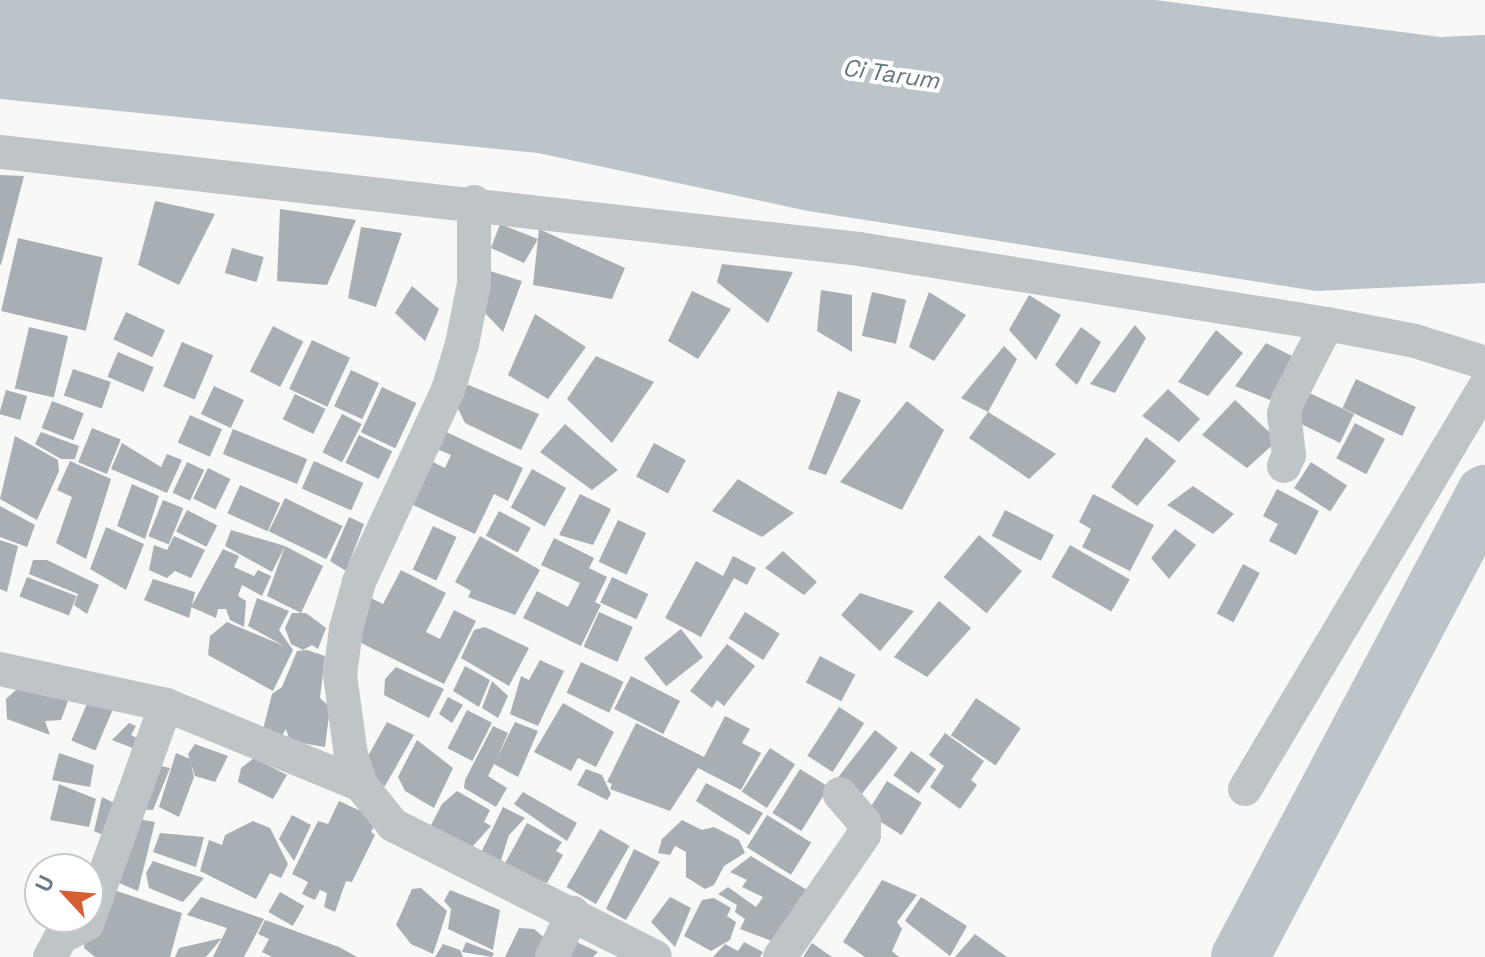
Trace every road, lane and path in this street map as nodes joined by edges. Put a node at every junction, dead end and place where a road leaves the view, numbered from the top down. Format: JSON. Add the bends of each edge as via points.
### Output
{"nodes":[{"id":1,"x":0,"y":152,"type":"edge"},
{"id":2,"x":474,"y":202,"type":"junction"},
{"id":3,"x":1327,"y":324,"type":"junction"},
{"id":4,"x":1485,"y":363,"type":"edge"},
{"id":5,"x":1485,"y":386,"type":"edge"},
{"id":6,"x":1284,"y":466,"type":"dead end"},
{"id":7,"x":0,"y":669,"type":"edge"},
{"id":8,"x":166,"y":705,"type":"junction"},
{"id":9,"x":361,"y":785,"type":"junction"},
{"id":10,"x":1245,"y":789,"type":"dead end"},
{"id":11,"x":840,"y":794,"type":"dead end"},
{"id":12,"x":573,"y":913,"type":"junction"},
{"id":13,"x":50,"y":957,"type":"edge"},
{"id":14,"x":552,"y":957,"type":"edge"},
{"id":15,"x":655,"y":957,"type":"edge"},
{"id":16,"x":780,"y":957,"type":"edge"}],
"edges":[{"from":1,"to":2,"type":"street"},
{"from":2,"to":3,"type":"street","via":[[859,249]]},
{"from":2,"to":9,"type":"street","via":[[474,284],[462,344],[448,390],[359,582],[346,629],[340,675],[344,722]]},
{"from":3,"to":4,"type":"street","via":[[1415,341]]},
{"from":3,"to":6,"type":"street","via":[[1288,400],[1284,414],[1289,455]]},
{"from":5,"to":10,"type":"street"},
{"from":7,"to":8,"type":"street"},
{"from":8,"to":9,"type":"street"},
{"from":8,"to":13,"type":"street","via":[[85,929],[61,937]]},
{"from":9,"to":12,"type":"street","via":[[393,825]]},
{"from":11,"to":16,"type":"street","via":[[864,822],[864,835]]},
{"from":12,"to":14,"type":"street"},
{"from":12,"to":15,"type":"street"}]}
